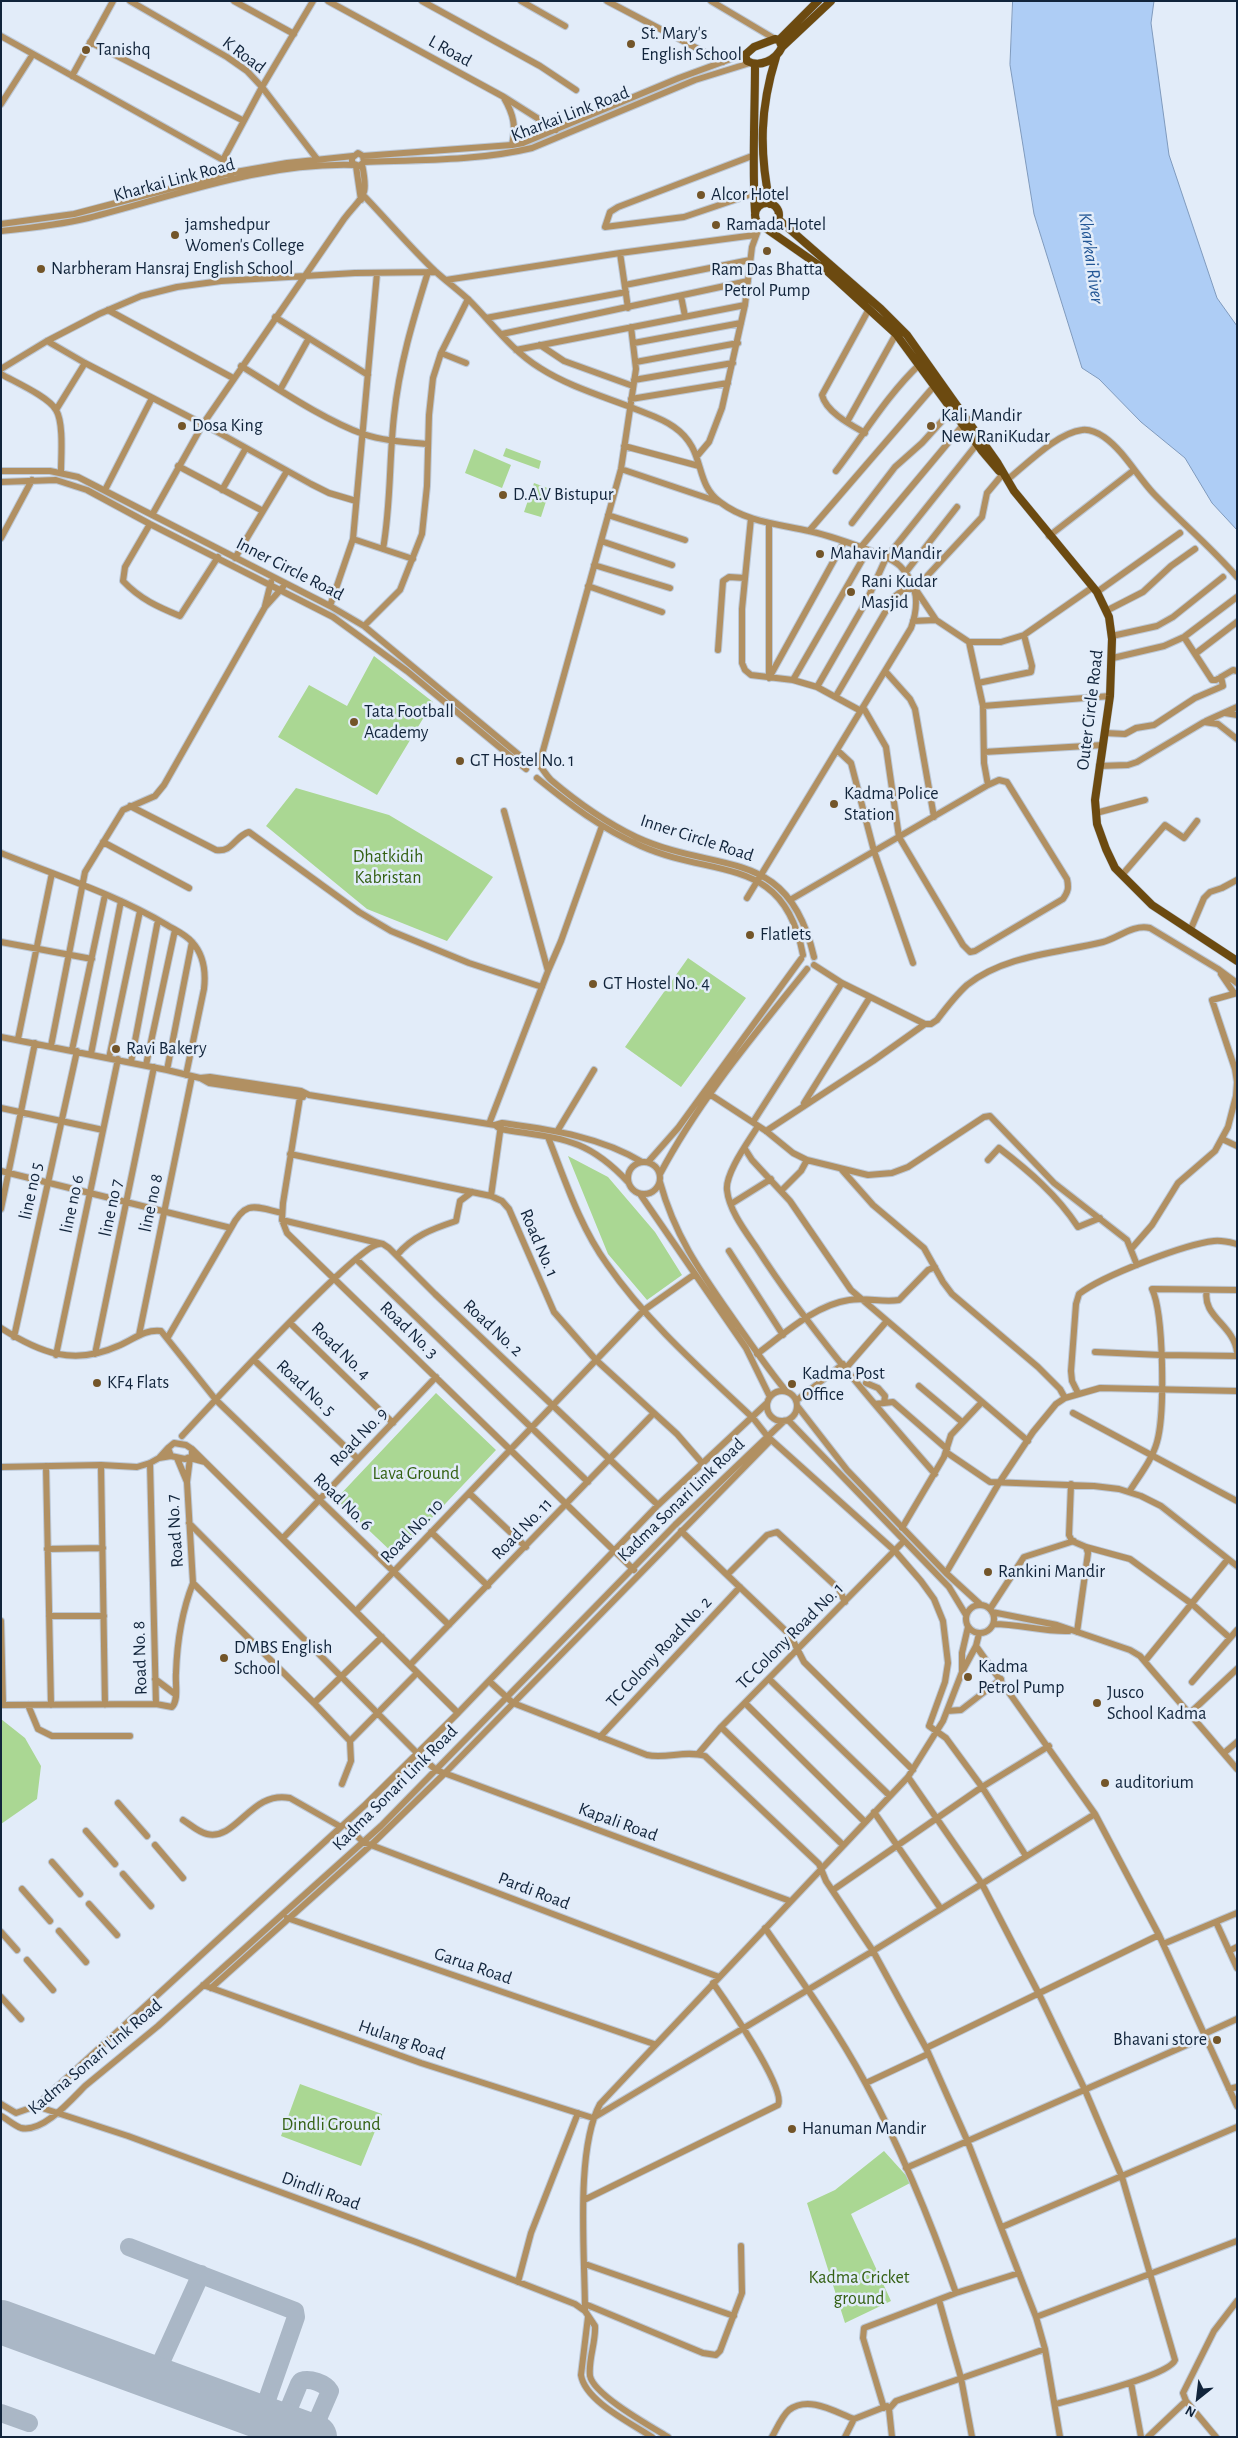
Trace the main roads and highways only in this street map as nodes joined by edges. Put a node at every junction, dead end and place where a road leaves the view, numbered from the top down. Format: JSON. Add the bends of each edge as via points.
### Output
{"nodes":[{"id":1,"x":818,"y":1,"type":"edge"},
{"id":2,"x":831,"y":1,"type":"edge"},
{"id":3,"x":779,"y":42,"type":"junction"},
{"id":4,"x":776,"y":57,"type":"junction"},
{"id":5,"x":752,"y":63,"type":"junction"},
{"id":6,"x":770,"y":204,"type":"junction"},
{"id":7,"x":755,"y":212,"type":"junction"},
{"id":8,"x":778,"y":219,"type":"junction"},
{"id":9,"x":762,"y":226,"type":"junction"},
{"id":10,"x":1005,"y":477,"type":"junction"},
{"id":11,"x":1237,"y":962,"type":"edge"}],
"edges":[{"from":1,"to":3,"type":"main road"},
{"from":2,"to":3,"type":"main road"},
{"from":3,"to":4,"type":"main road"},
{"from":3,"to":5,"type":"main road","via":[[760,44],[747,53],[745,59]]},
{"from":4,"to":5,"type":"main road"},
{"from":4,"to":6,"type":"main road","via":[[769,80],[762,148]]},
{"from":5,"to":7,"type":"main road","via":[[755,112],[752,194]]},
{"from":6,"to":7,"type":"main road","via":[[764,203]]},
{"from":6,"to":8,"type":"main road","via":[[778,210]]},
{"from":7,"to":9,"type":"main road"},
{"from":8,"to":9,"type":"main road","via":[[773,226]]},
{"from":8,"to":10,"type":"main road","name":"Outer Circle Road","via":[[896,323]]},
{"from":9,"to":10,"type":"main road","via":[[812,259],[896,334],[976,444]]},
{"from":10,"to":11,"type":"main road","name":"Outer Circle Road","via":[[1095,590],[1106,611],[1113,658],[1095,800],[1106,849],[1115,868],[1152,905]]}]}
